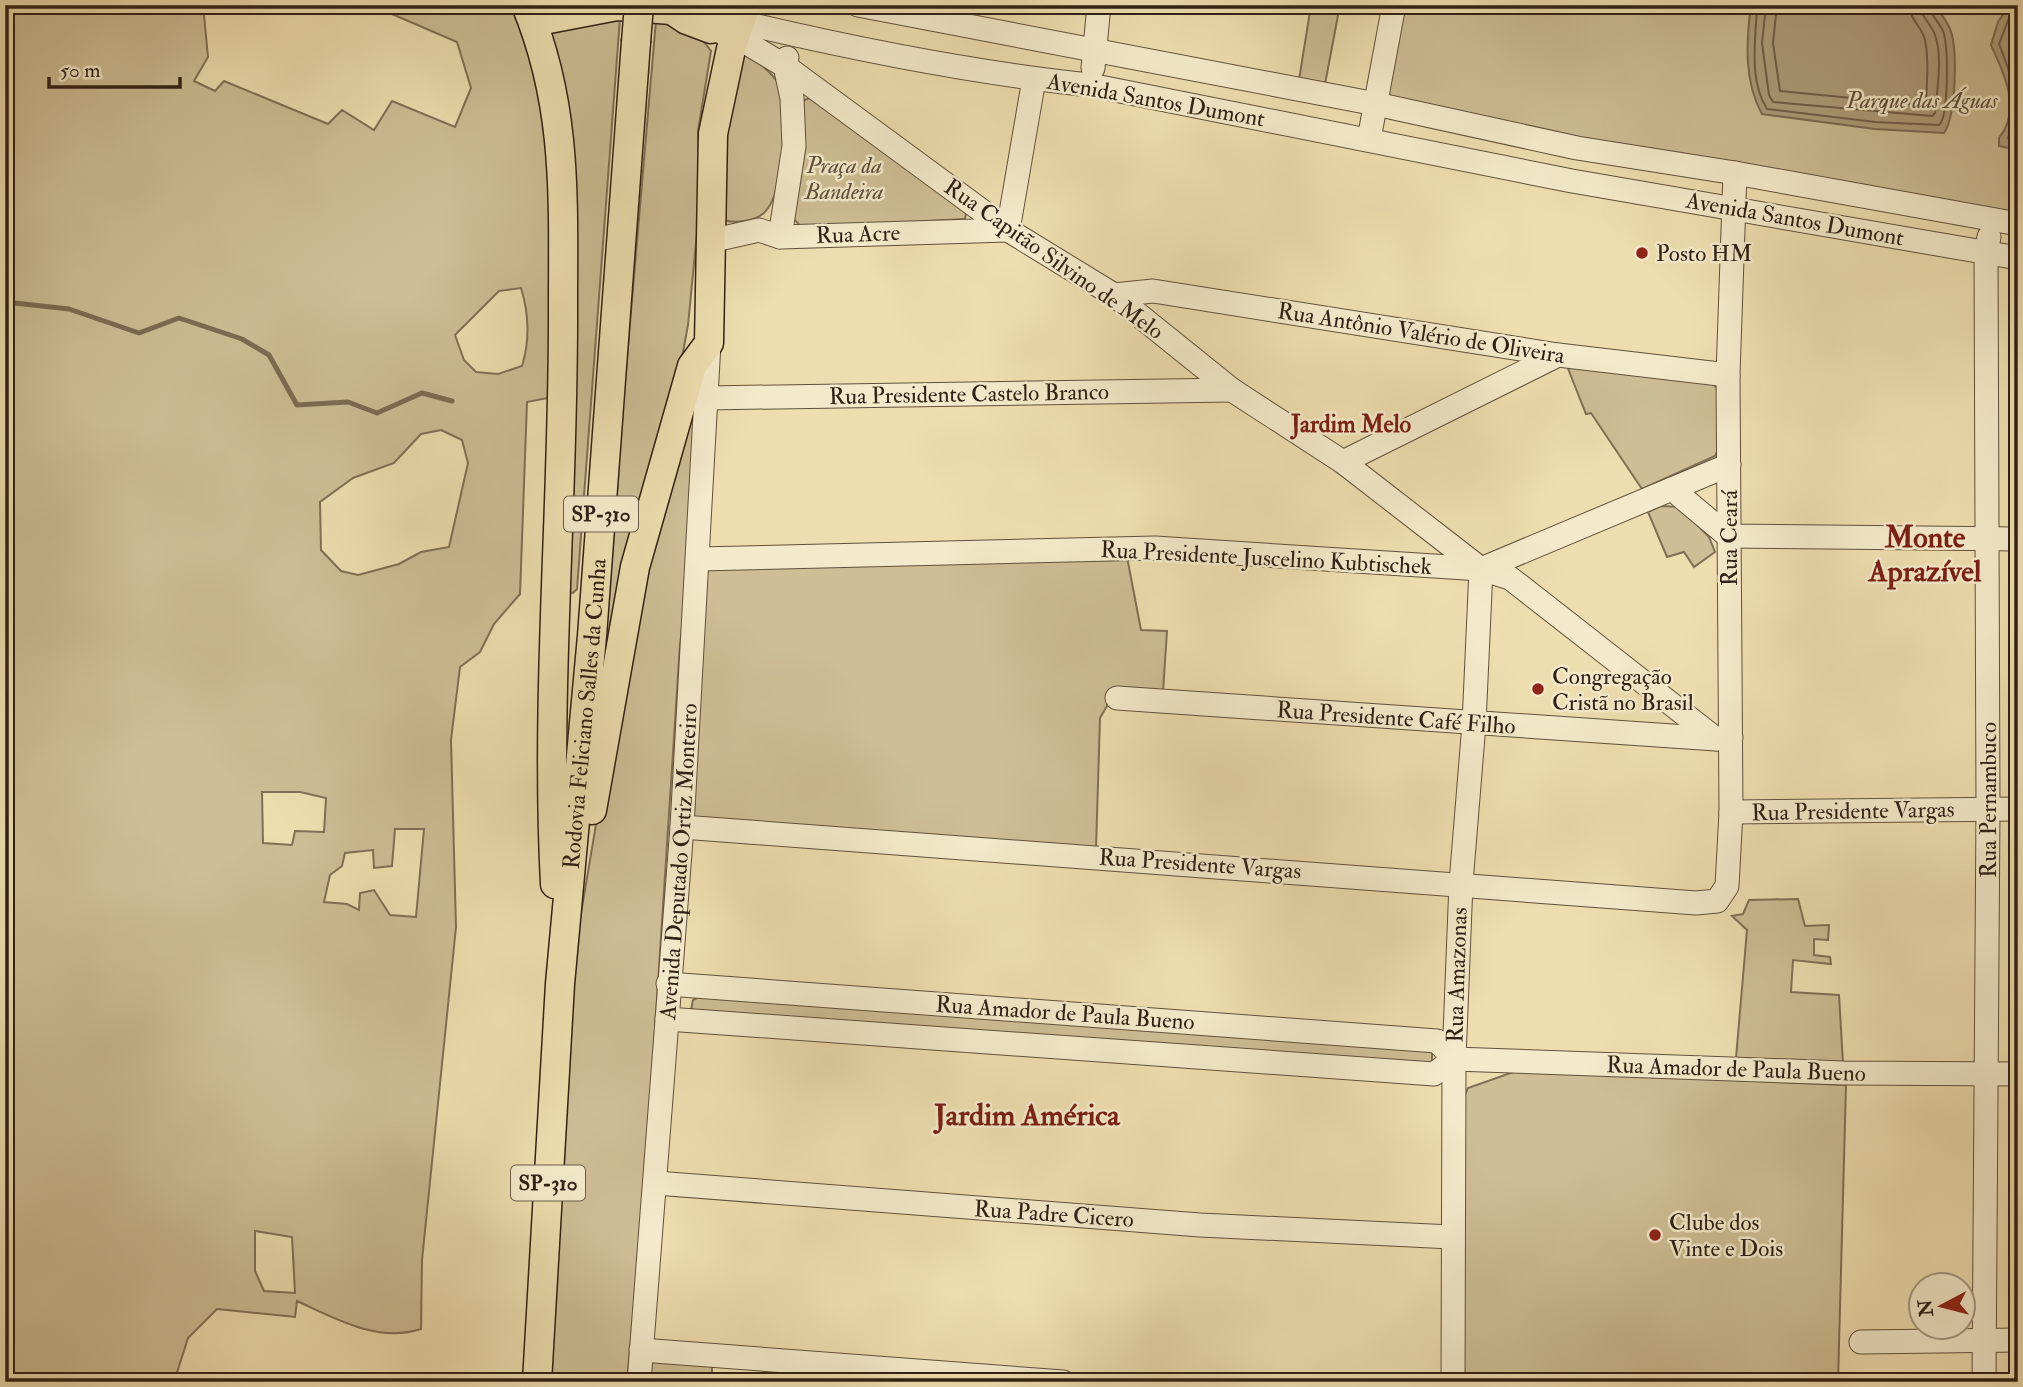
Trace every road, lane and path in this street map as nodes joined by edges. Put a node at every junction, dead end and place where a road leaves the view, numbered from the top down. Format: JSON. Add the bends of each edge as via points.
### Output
{"nodes":[{"id":1,"x":639,"y":5,"type":"edge"},
{"id":2,"x":858,"y":5,"type":"edge"},
{"id":3,"x":1099,"y":5,"type":"edge"},
{"id":4,"x":1394,"y":5,"type":"edge"},
{"id":5,"x":532,"y":11,"type":"edge"},
{"id":6,"x":733,"y":23,"type":"edge"},
{"id":7,"x":794,"y":35,"type":"junction"},
{"id":8,"x":1095,"y":53,"type":"junction"},
{"id":9,"x":785,"y":66,"type":"junction"},
{"id":10,"x":1034,"y":79,"type":"junction"},
{"id":11,"x":1090,"y":85,"type":"junction"},
{"id":12,"x":1376,"y":104,"type":"junction"},
{"id":13,"x":1369,"y":139,"type":"junction"},
{"id":14,"x":1577,"y":148,"type":"junction"},
{"id":15,"x":1735,"y":173,"type":"junction"},
{"id":16,"x":1572,"y":181,"type":"junction"},
{"id":17,"x":1733,"y":208,"type":"junction"},
{"id":18,"x":1993,"y":219,"type":"junction"},
{"id":19,"x":2018,"y":224,"type":"edge"},
{"id":20,"x":1008,"y":230,"type":"junction"},
{"id":21,"x":780,"y":237,"type":"junction"},
{"id":22,"x":710,"y":241,"type":"junction"},
{"id":23,"x":1986,"y":252,"type":"junction"},
{"id":24,"x":2018,"y":258,"type":"edge"},
{"id":25,"x":1114,"y":295,"type":"junction"},
{"id":26,"x":709,"y":343,"type":"junction"},
{"id":27,"x":1558,"y":355,"type":"junction"},
{"id":28,"x":1728,"y":375,"type":"junction"},
{"id":29,"x":1232,"y":390,"type":"junction"},
{"id":30,"x":706,"y":397,"type":"junction"},
{"id":31,"x":1343,"y":462,"type":"junction"},
{"id":32,"x":1729,"y":465,"type":"junction"},
{"id":33,"x":1672,"y":489,"type":"junction"},
{"id":34,"x":1728,"y":536,"type":"junction"},
{"id":35,"x":1988,"y":538,"type":"junction"},
{"id":36,"x":2018,"y":539,"type":"edge"},
{"id":37,"x":699,"y":559,"type":"junction"},
{"id":38,"x":1481,"y":569,"type":"junction"},
{"id":39,"x":1117,"y":698,"type":"dead end"},
{"id":40,"x":1474,"y":724,"type":"junction"},
{"id":41,"x":1723,"y":738,"type":"junction"},
{"id":42,"x":1988,"y":809,"type":"junction"},
{"id":43,"x":2018,"y":809,"type":"edge"},
{"id":44,"x":1731,"y":813,"type":"junction"},
{"id":45,"x":682,"y":827,"type":"junction"},
{"id":46,"x":1461,"y":883,"type":"junction"},
{"id":47,"x":1717,"y":901,"type":"joint"},
{"id":48,"x":560,"y":984,"type":"junction"},
{"id":49,"x":668,"y":984,"type":"junction"},
{"id":50,"x":667,"y":1019,"type":"junction"},
{"id":51,"x":1454,"y":1059,"type":"junction"},
{"id":52,"x":1986,"y":1074,"type":"junction"},
{"id":53,"x":2018,"y":1074,"type":"edge"},
{"id":54,"x":656,"y":1183,"type":"junction"},
{"id":55,"x":1452,"y":1237,"type":"junction"},
{"id":56,"x":1985,"y":1340,"type":"junction"},
{"id":57,"x":2018,"y":1340,"type":"edge"},
{"id":58,"x":1861,"y":1342,"type":"dead end"},
{"id":59,"x":641,"y":1350,"type":"junction"},
{"id":60,"x":537,"y":1382,"type":"edge"},
{"id":61,"x":639,"y":1382,"type":"edge"},
{"id":62,"x":1063,"y":1382,"type":"edge"},
{"id":63,"x":1453,"y":1382,"type":"edge"},
{"id":64,"x":1984,"y":1382,"type":"edge"}],
"edges":[{"from":1,"to":48,"type":"main road","name":"Rodovia Feliciano Salles da Cunha","number":"SP-310","bridge":true,"via":[[592,636]]},
{"from":2,"to":8,"type":"street","name":"Avenida Santos Dumont"},
{"from":3,"to":8,"type":"street"},
{"from":4,"to":12,"type":"street"},
{"from":5,"to":6,"type":"main road","via":[[642,7],[672,10],[687,20]]},
{"from":5,"to":48,"type":"main road","via":[[556,100],[562,162],[563,359],[551,801]]},
{"from":6,"to":7,"type":"street","name":"Avenida Santos Dumont"},
{"from":6,"to":9,"type":"street","name":"Rua Capitão Silvino de Melo"},
{"from":6,"to":22,"type":"main road","via":[[713,134]]},
{"from":7,"to":9,"type":"street"},
{"from":7,"to":10,"type":"street","name":"Avenida Santos Dumont"},
{"from":8,"to":11,"type":"street"},
{"from":8,"to":12,"type":"street","name":"Avenida Santos Dumont"},
{"from":9,"to":20,"type":"street","name":"Rua Capitão Silvino de Melo"},
{"from":9,"to":21,"type":"street","via":[[794,146]]},
{"from":10,"to":11,"type":"street","name":"Avenida Santos Dumont"},
{"from":10,"to":20,"type":"street"},
{"from":11,"to":13,"type":"street","name":"Avenida Santos Dumont"},
{"from":12,"to":13,"type":"street"},
{"from":12,"to":14,"type":"street","name":"Avenida Santos Dumont"},
{"from":13,"to":16,"type":"street","name":"Avenida Santos Dumont"},
{"from":14,"to":15,"type":"street","name":"Avenida Santos Dumont"},
{"from":14,"to":16,"type":"street"},
{"from":15,"to":17,"type":"street","name":"Rua Ceará"},
{"from":15,"to":18,"type":"street","name":"Avenida Santos Dumont"},
{"from":16,"to":17,"type":"street","name":"Avenida Santos Dumont"},
{"from":17,"to":23,"type":"street","name":"Avenida Santos Dumont"},
{"from":17,"to":28,"type":"street","name":"Rua Ceará"},
{"from":18,"to":19,"type":"street","name":"Avenida Santos Dumont"},
{"from":18,"to":23,"type":"street","name":"Rua Pernambuco"},
{"from":20,"to":21,"type":"street","name":"Rua Acre"},
{"from":20,"to":25,"type":"street","name":"Rua Capitão Silvino de Melo"},
{"from":21,"to":22,"type":"street","name":"Rua Acre","via":[[759,230]]},
{"from":22,"to":26,"type":"main road"},
{"from":23,"to":24,"type":"street","name":"Avenida Santos Dumont"},
{"from":23,"to":35,"type":"street","name":"Rua Pernambuco"},
{"from":25,"to":27,"type":"street","name":"Rua Antônio Valério de Oliveira","via":[[1153,291]]},
{"from":25,"to":29,"type":"street","name":"Rua Capitão Silvino de Melo"},
{"from":26,"to":30,"type":"street","name":"Avenida Deputado Ortiz Monteiro"},
{"from":26,"to":48,"type":"main road","via":[[692,366],[635,567]]},
{"from":27,"to":28,"type":"street","name":"Rua Antônio Valério de Oliveira"},
{"from":27,"to":31,"type":"street"},
{"from":28,"to":32,"type":"street","name":"Rua Ceará"},
{"from":29,"to":30,"type":"street","name":"Rua Presidente Castelo Branco"},
{"from":29,"to":31,"type":"street","name":"Rua Capitão Silvino de Melo"},
{"from":30,"to":37,"type":"street","name":"Avenida Deputado Ortiz Monteiro"},
{"from":31,"to":38,"type":"street","name":"Rua Capitão Silvino de Melo"},
{"from":32,"to":33,"type":"street","name":"Rua Presidente Juscelino Kubtischek"},
{"from":32,"to":34,"type":"street","name":"Rua Ceará"},
{"from":33,"to":34,"type":"street"},
{"from":33,"to":38,"type":"street","name":"Rua Presidente Juscelino Kubtischek"},
{"from":34,"to":35,"type":"street"},
{"from":34,"to":41,"type":"street","name":"Rua Ceará"},
{"from":35,"to":36,"type":"street"},
{"from":35,"to":42,"type":"street","name":"Rua Pernambuco"},
{"from":37,"to":38,"type":"street","name":"Rua Presidente Juscelino Kubtischek","via":[[1155,548]]},
{"from":37,"to":45,"type":"street","name":"Avenida Deputado Ortiz Monteiro"},
{"from":38,"to":40,"type":"street","name":"Rua Amazonas"},
{"from":38,"to":41,"type":"street","name":"Rua Capitão Silvino de Melo","via":[[1510,578]]},
{"from":39,"to":40,"type":"street","name":"Rua Presidente Café Filho"},
{"from":40,"to":41,"type":"street","name":"Rua Presidente Café Filho"},
{"from":40,"to":46,"type":"street","name":"Rua Amazonas"},
{"from":41,"to":44,"type":"street","name":"Rua Ceará"},
{"from":42,"to":43,"type":"street","name":"Rua Presidente Vargas"},
{"from":42,"to":44,"type":"street","name":"Rua Presidente Vargas"},
{"from":42,"to":52,"type":"street","name":"Rua Pernambuco"},
{"from":44,"to":47,"type":"street","name":"Rua Ceará","via":[[1727,886]]},
{"from":45,"to":46,"type":"street","name":"Rua Presidente Vargas"},
{"from":45,"to":49,"type":"street","name":"Avenida Deputado Ortiz Monteiro"},
{"from":46,"to":47,"type":"street","name":"Rua Presidente Vargas"},
{"from":46,"to":51,"type":"street","name":"Rua Amazonas"},
{"from":48,"to":60,"type":"main road","name":"Rodovia Feliciano Salles da Cunha","number":"SP-310"},
{"from":49,"to":50,"type":"street","name":"Avenida Deputado Ortiz Monteiro"},
{"from":49,"to":51,"type":"street","name":"Rua Amador de Paula Bueno","via":[[1437,1041]]},
{"from":50,"to":51,"type":"street","name":"Rua Amador de Paula Bueno","via":[[1434,1074]]},
{"from":50,"to":54,"type":"street","name":"Avenida Deputado Ortiz Monteiro"},
{"from":51,"to":52,"type":"street","name":"Rua Amador de Paula Bueno"},
{"from":51,"to":55,"type":"street","name":"Rua Amazonas"},
{"from":52,"to":53,"type":"street","name":"Rua Amador de Paula Bueno"},
{"from":52,"to":56,"type":"street","name":"Rua Pernambuco"},
{"from":54,"to":55,"type":"street","name":"Rua Padre Cicero","via":[[1200,1225]]},
{"from":54,"to":59,"type":"street","name":"Avenida Deputado Ortiz Monteiro"},
{"from":55,"to":63,"type":"street","name":"Rua Amazonas"},
{"from":56,"to":57,"type":"street"},
{"from":56,"to":58,"type":"street"},
{"from":56,"to":64,"type":"street","name":"Rua Pernambuco"},
{"from":59,"to":61,"type":"street","name":"Avenida Deputado Ortiz Monteiro"},
{"from":59,"to":62,"type":"street"}]}
